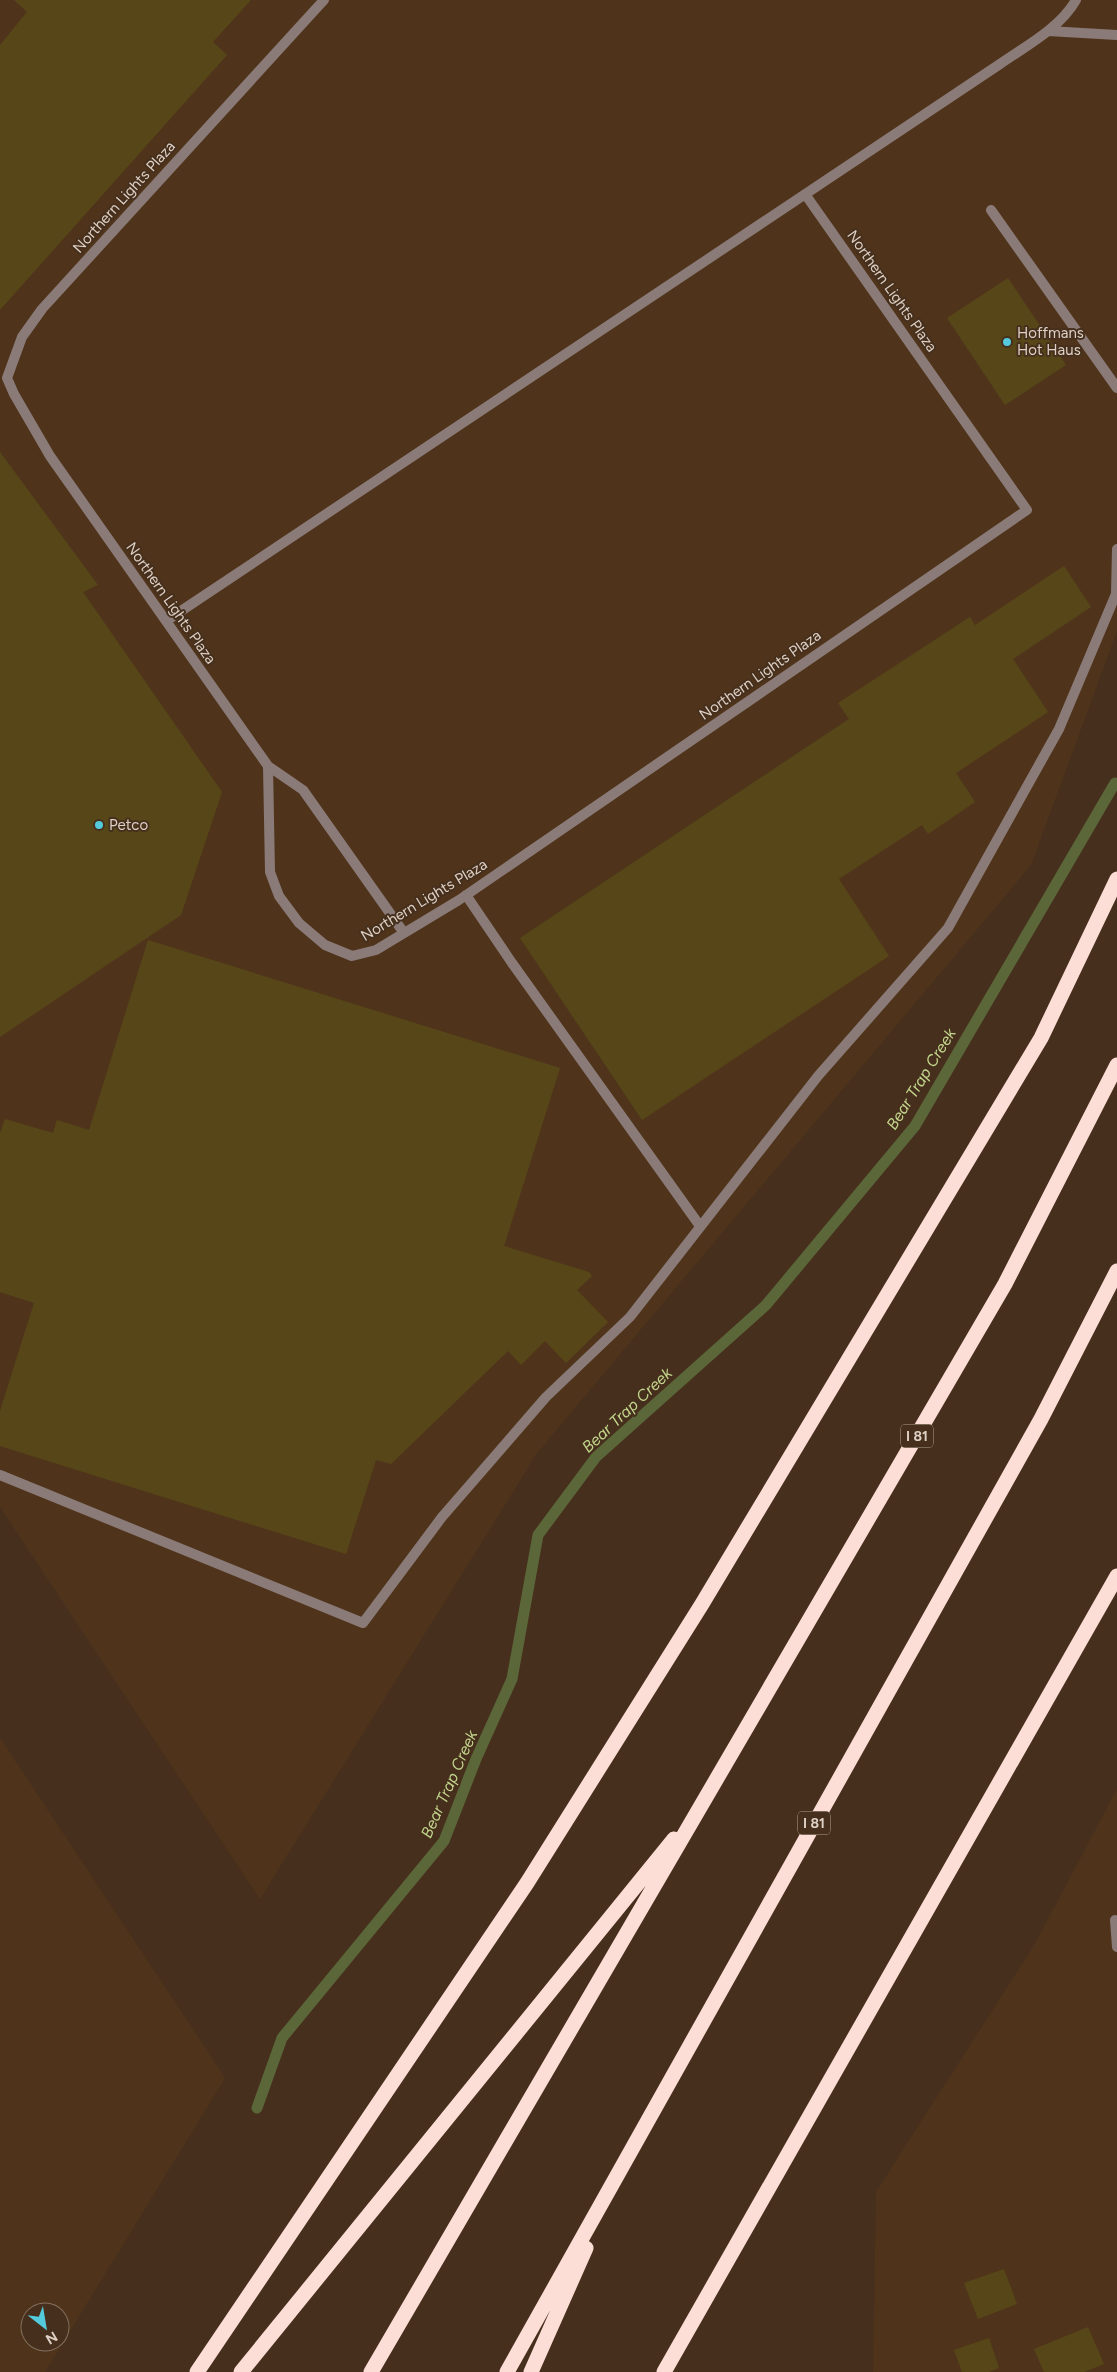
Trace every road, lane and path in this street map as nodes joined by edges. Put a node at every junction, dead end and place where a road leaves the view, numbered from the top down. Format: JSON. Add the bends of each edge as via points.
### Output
{"nodes":[{"id":1,"x":324,"y":0,"type":"edge"},
{"id":2,"x":1076,"y":0,"type":"edge"},
{"id":3,"x":1048,"y":31,"type":"junction"},
{"id":4,"x":1117,"y":35,"type":"edge"},
{"id":5,"x":805,"y":194,"type":"junction"},
{"id":6,"x":991,"y":210,"type":"dead end"},
{"id":7,"x":1117,"y":388,"type":"edge"},
{"id":8,"x":1117,"y":549,"type":"edge"},
{"id":9,"x":166,"y":621,"type":"junction"},
{"id":10,"x":268,"y":766,"type":"junction"},
{"id":11,"x":1117,"y":879,"type":"edge"},
{"id":12,"x":466,"y":895,"type":"junction"},
{"id":13,"x":404,"y":933,"type":"junction"},
{"id":14,"x":1117,"y":1065,"type":"edge"},
{"id":15,"x":700,"y":1226,"type":"junction"},
{"id":16,"x":1117,"y":1271,"type":"edge"},
{"id":17,"x":0,"y":1475,"type":"edge"},
{"id":18,"x":1117,"y":1576,"type":"edge"},
{"id":19,"x":705,"y":1801,"type":"junction"},
{"id":20,"x":1115,"y":1920,"type":"dead end"},
{"id":21,"x":1117,"y":1947,"type":"edge"},
{"id":22,"x":626,"y":2160,"type":"junction"},
{"id":23,"x":197,"y":2372,"type":"edge"},
{"id":24,"x":241,"y":2372,"type":"edge"},
{"id":25,"x":371,"y":2372,"type":"edge"},
{"id":26,"x":507,"y":2372,"type":"edge"},
{"id":27,"x":531,"y":2372,"type":"edge"},
{"id":28,"x":664,"y":2372,"type":"edge"}],
"edges":[{"from":1,"to":9,"type":"street","name":"Northern Lights Plaza","via":[[42,309],[22,337],[8,378],[50,456]]},
{"from":2,"to":3,"type":"street"},
{"from":3,"to":4,"type":"street"},
{"from":3,"to":5,"type":"street"},
{"from":5,"to":9,"type":"street"},
{"from":5,"to":12,"type":"street","name":"Northern Lights Plaza","via":[[1027,510]]},
{"from":6,"to":7,"type":"street"},
{"from":8,"to":15,"type":"street","via":[[1116,594],[1059,729],[948,928],[818,1076]]},
{"from":9,"to":10,"type":"street","name":"Northern Lights Plaza"},
{"from":10,"to":13,"type":"street","via":[[304,790]]},
{"from":10,"to":13,"type":"street","name":"Northern Lights Plaza","via":[[270,872],[279,896],[299,924],[325,945],[352,956],[376,950]]},
{"from":11,"to":23,"type":"highway","via":[[1041,1038],[702,1604],[527,1883]]},
{"from":12,"to":13,"type":"street","name":"Northern Lights Plaza"},
{"from":12,"to":15,"type":"street"},
{"from":14,"to":19,"type":"highway","number":"I 81","via":[[1005,1284]]},
{"from":15,"to":17,"type":"street","via":[[630,1317],[546,1397],[442,1518],[363,1623]]},
{"from":16,"to":22,"type":"highway","number":"I 81","via":[[1041,1419]]},
{"from":18,"to":28,"type":"highway"},
{"from":19,"to":24,"type":"highway"},
{"from":19,"to":25,"type":"highway","number":"I 81"},
{"from":20,"to":21,"type":"street"},
{"from":22,"to":26,"type":"highway","number":"I 81"},
{"from":22,"to":27,"type":"highway"}]}
